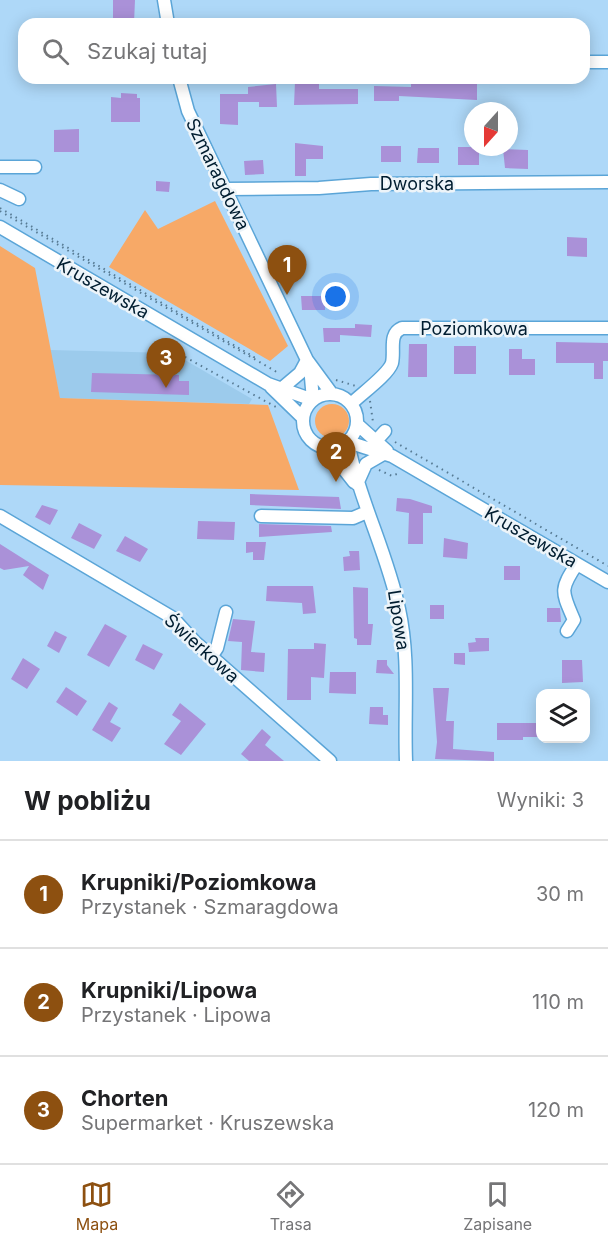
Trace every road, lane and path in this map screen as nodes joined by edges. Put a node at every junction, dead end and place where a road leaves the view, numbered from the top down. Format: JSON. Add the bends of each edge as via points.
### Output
{"nodes":[{"id":1,"x":164,"y":0,"type":"edge"},
{"id":2,"x":167,"y":18,"type":"edge"},
{"id":3,"x":590,"y":62,"type":"edge"},
{"id":4,"x":608,"y":62,"type":"edge"},
{"id":5,"x":181,"y":84,"type":"edge"},
{"id":6,"x":0,"y":167,"type":"edge"},
{"id":7,"x":35,"y":167,"type":"dead end"},
{"id":8,"x":608,"y":182,"type":"edge"},
{"id":9,"x":225,"y":189,"type":"junction"},
{"id":10,"x":0,"y":190,"type":"edge"},
{"id":11,"x":19,"y":198,"type":"dead end"},
{"id":12,"x":0,"y":209,"type":"edge"},
{"id":13,"x":0,"y":227,"type":"edge"},
{"id":14,"x":608,"y":328,"type":"edge"},
{"id":15,"x":185,"y":357,"type":"dead end"},
{"id":16,"x":308,"y":362,"type":"junction"},
{"id":17,"x":333,"y":380,"type":"dead end"},
{"id":18,"x":284,"y":383,"type":"junction"},
{"id":19,"x":268,"y":384,"type":"junction"},
{"id":20,"x":360,"y":388,"type":"dead end"},
{"id":21,"x":332,"y":394,"type":"junction"},
{"id":22,"x":367,"y":396,"type":"dead end"},
{"id":23,"x":314,"y":400,"type":"junction"},
{"id":24,"x":351,"y":404,"type":"junction"},
{"id":25,"x":280,"y":408,"type":"dead end"},
{"id":26,"x":302,"y":417,"type":"junction"},
{"id":27,"x":357,"y":424,"type":"junction"},
{"id":28,"x":381,"y":435,"type":"junction"},
{"id":29,"x":348,"y":442,"type":"junction"},
{"id":30,"x":328,"y":449,"type":"junction"},
{"id":31,"x":388,"y":455,"type":"junction"},
{"id":32,"x":357,"y":485,"type":"junction"},
{"id":33,"x":367,"y":512,"type":"junction"},
{"id":34,"x":0,"y":516,"type":"edge"},
{"id":35,"x":261,"y":516,"type":"dead end"},
{"id":36,"x":577,"y":564,"type":"junction"},
{"id":37,"x":608,"y":566,"type":"edge"},
{"id":38,"x":608,"y":582,"type":"edge"},
{"id":39,"x":226,"y":612,"type":"dead end"},
{"id":40,"x":567,"y":631,"type":"dead end"},
{"id":41,"x":211,"y":657,"type":"junction"},
{"id":42,"x":330,"y":761,"type":"edge"},
{"id":43,"x":405,"y":761,"type":"edge"}],
"edges":[{"from":1,"to":2,"type":"street"},
{"from":3,"to":4,"type":"street"},
{"from":5,"to":9,"type":"street","name":"Szmaragdowa","via":[[188,111]]},
{"from":6,"to":7,"type":"street"},
{"from":8,"to":9,"type":"street","name":"Dworska"},
{"from":9,"to":16,"type":"street","name":"Szmaragdowa"},
{"from":10,"to":11,"type":"street"},
{"from":12,"to":18,"type":"path","via":[[254,357]]},
{"from":13,"to":19,"type":"street","name":"Kruszewska"},
{"from":14,"to":24,"type":"street","name":"Poziomkowa","via":[[402,327],[393,338],[392,363],[387,371]]},
{"from":15,"to":25,"type":"path","via":[[266,404]]},
{"from":16,"to":18,"type":"street","via":[[300,373]]},
{"from":16,"to":21,"type":"street","name":"Szmaragdowa"},
{"from":16,"to":23,"type":"street","name":"Szmaragdowa"},
{"from":17,"to":20,"type":"path"},
{"from":18,"to":19,"type":"street","name":"Kruszewska"},
{"from":18,"to":23,"type":"street","name":"Kruszewska"},
{"from":19,"to":26,"type":"street","name":"Kruszewska"},
{"from":21,"to":23,"type":"street"},
{"from":21,"to":24,"type":"street"},
{"from":22,"to":28,"type":"path","via":[[373,426]]},
{"from":23,"to":26,"type":"street"},
{"from":24,"to":27,"type":"street"},
{"from":26,"to":30,"type":"street","name":"Kruszewska","via":[[306,436]]},
{"from":27,"to":28,"type":"street","name":"Kruszewska"},
{"from":27,"to":29,"type":"street"},
{"from":28,"to":31,"type":"street","name":"Kruszewska"},
{"from":28,"to":37,"type":"path"},
{"from":29,"to":30,"type":"street"},
{"from":29,"to":31,"type":"street","name":"Kruszewska"},
{"from":29,"to":32,"type":"street","name":"Lipowa"},
{"from":30,"to":32,"type":"street","name":"Lipowa"},
{"from":31,"to":32,"type":"street","via":[[366,464]]},
{"from":31,"to":36,"type":"street","name":"Kruszewska"},
{"from":32,"to":33,"type":"street","name":"Lipowa"},
{"from":33,"to":35,"type":"street","via":[[353,518]]},
{"from":33,"to":43,"type":"street","name":"Lipowa","via":[[400,612],[405,670]]},
{"from":34,"to":41,"type":"street","name":"Świerkowa","via":[[173,618]]},
{"from":36,"to":38,"type":"street","name":"Kruszewska"},
{"from":36,"to":40,"type":"street","via":[[562,592],[574,620]]},
{"from":39,"to":41,"type":"street"},
{"from":41,"to":42,"type":"street","name":"Świerkowa"}]}
